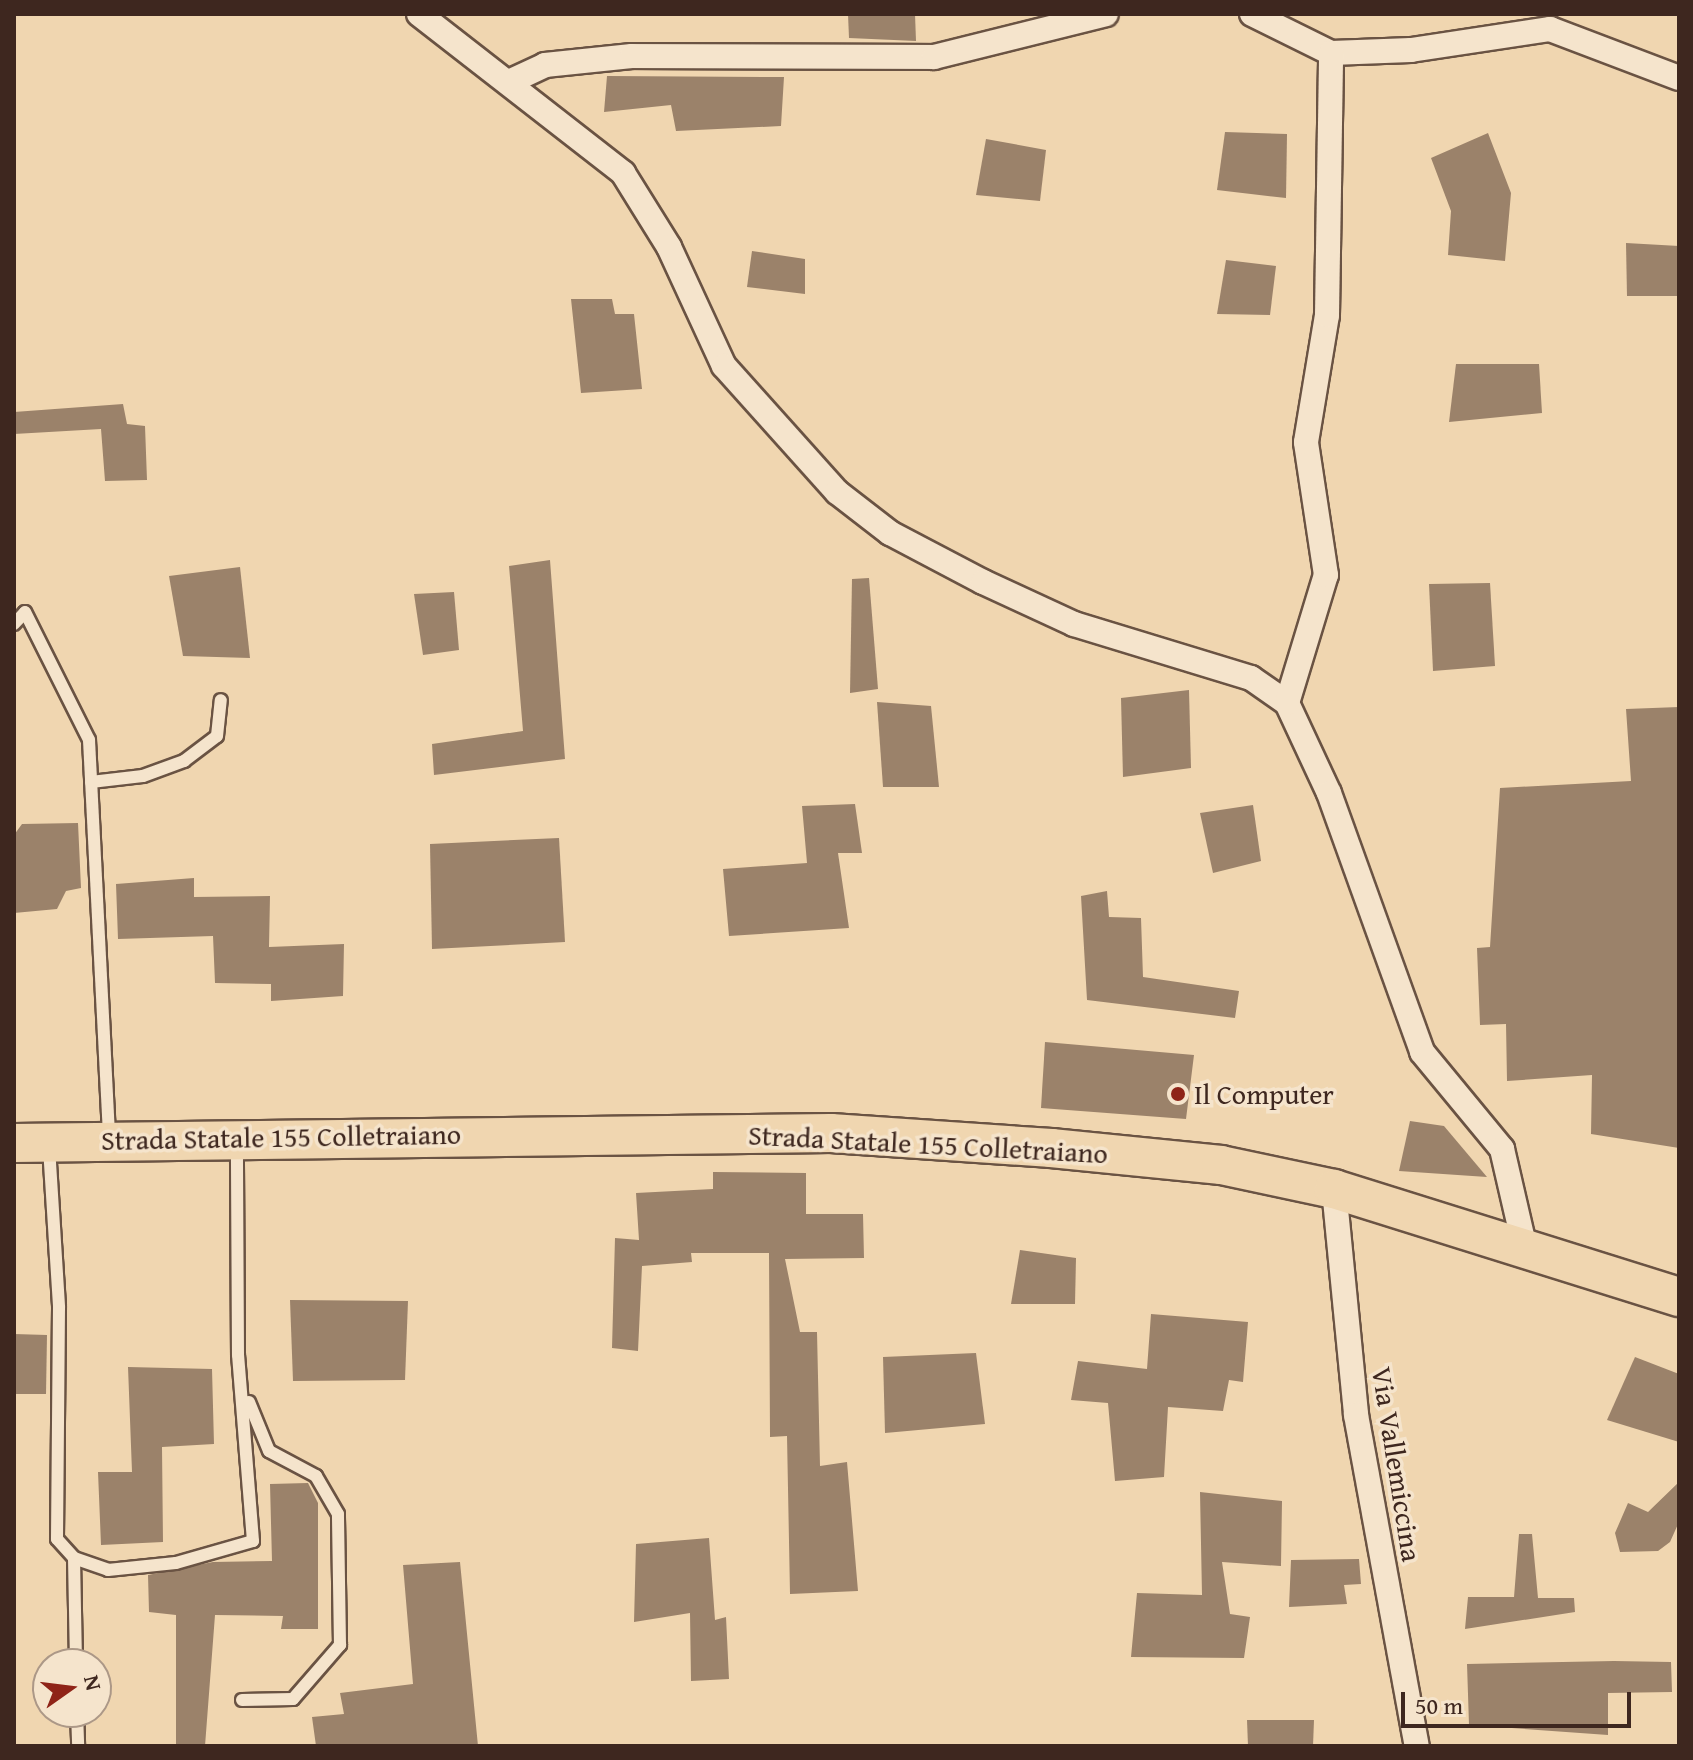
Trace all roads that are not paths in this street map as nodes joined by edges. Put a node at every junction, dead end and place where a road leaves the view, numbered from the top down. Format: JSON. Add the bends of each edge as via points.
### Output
{"nodes":[{"id":1,"x":419,"y":14,"type":"edge"},
{"id":2,"x":1106,"y":14,"type":"edge"},
{"id":3,"x":1252,"y":14,"type":"edge"},
{"id":4,"x":1331,"y":53,"type":"junction"},
{"id":5,"x":1679,"y":78,"type":"edge"},
{"id":6,"x":509,"y":82,"type":"junction"},
{"id":7,"x":14,"y":624,"type":"edge"},
{"id":8,"x":221,"y":700,"type":"dead end"},
{"id":9,"x":1287,"y":703,"type":"junction"},
{"id":10,"x":91,"y":782,"type":"junction"},
{"id":11,"x":237,"y":1136,"type":"junction"},
{"id":12,"x":110,"y":1139,"type":"junction"},
{"id":13,"x":31,"y":1142,"type":"edge"},
{"id":14,"x":1334,"y":1189,"type":"junction"},
{"id":15,"x":1524,"y":1244,"type":"junction"},
{"id":16,"x":1679,"y":1297,"type":"edge"},
{"id":17,"x":245,"y":1392,"type":"junction"},
{"id":18,"x":74,"y":1558,"type":"junction"},
{"id":19,"x":76,"y":1648,"type":"edge"},
{"id":20,"x":242,"y":1700,"type":"dead end"},
{"id":21,"x":1417,"y":1746,"type":"edge"}],
"edges":[{"from":1,"to":6,"type":"street"},
{"from":2,"to":6,"type":"street","via":[[934,57],[632,56],[545,65]]},
{"from":3,"to":4,"type":"street"},
{"from":4,"to":5,"type":"street","via":[[1411,50],[1550,29]]},
{"from":4,"to":9,"type":"street","via":[[1327,315],[1306,442],[1326,575]]},
{"from":6,"to":9,"type":"street","via":[[623,173],[669,247],[724,366],[837,492],[933,559],[1074,624],[1251,678]]},
{"from":7,"to":10,"type":"lane","via":[[25,612],[89,740]]},
{"from":8,"to":10,"type":"lane","via":[[217,736],[184,761],[143,776]]},
{"from":9,"to":15,"type":"street","via":[[1324,779],[1422,1052],[1502,1149]]},
{"from":10,"to":12,"type":"lane"},
{"from":11,"to":12,"type":"main road","name":"Strada Statale 155 Colletraiano"},
{"from":11,"to":14,"type":"main road","name":"Strada Statale 155 Colletraiano","via":[[831,1133],[1221,1165]]},
{"from":11,"to":17,"type":"lane","via":[[238,1355]]},
{"from":12,"to":13,"type":"main road","name":"Strada Statale 155 Colletraiano"},
{"from":13,"to":18,"type":"lane","via":[[59,1308],[57,1539]]},
{"from":14,"to":15,"type":"main road","name":"Strada Statale 155 Colletraiano"},
{"from":14,"to":21,"type":"street","name":"Via Vallemiccina","via":[[1356,1415]]},
{"from":15,"to":16,"type":"main road","name":"Strada Statale 155 Colletraiano"},
{"from":17,"to":18,"type":"lane","via":[[253,1541],[176,1563],[108,1570]]},
{"from":17,"to":20,"type":"lane","via":[[269,1451],[316,1476],[338,1514],[340,1645],[293,1699]]},
{"from":18,"to":19,"type":"lane"}]}
